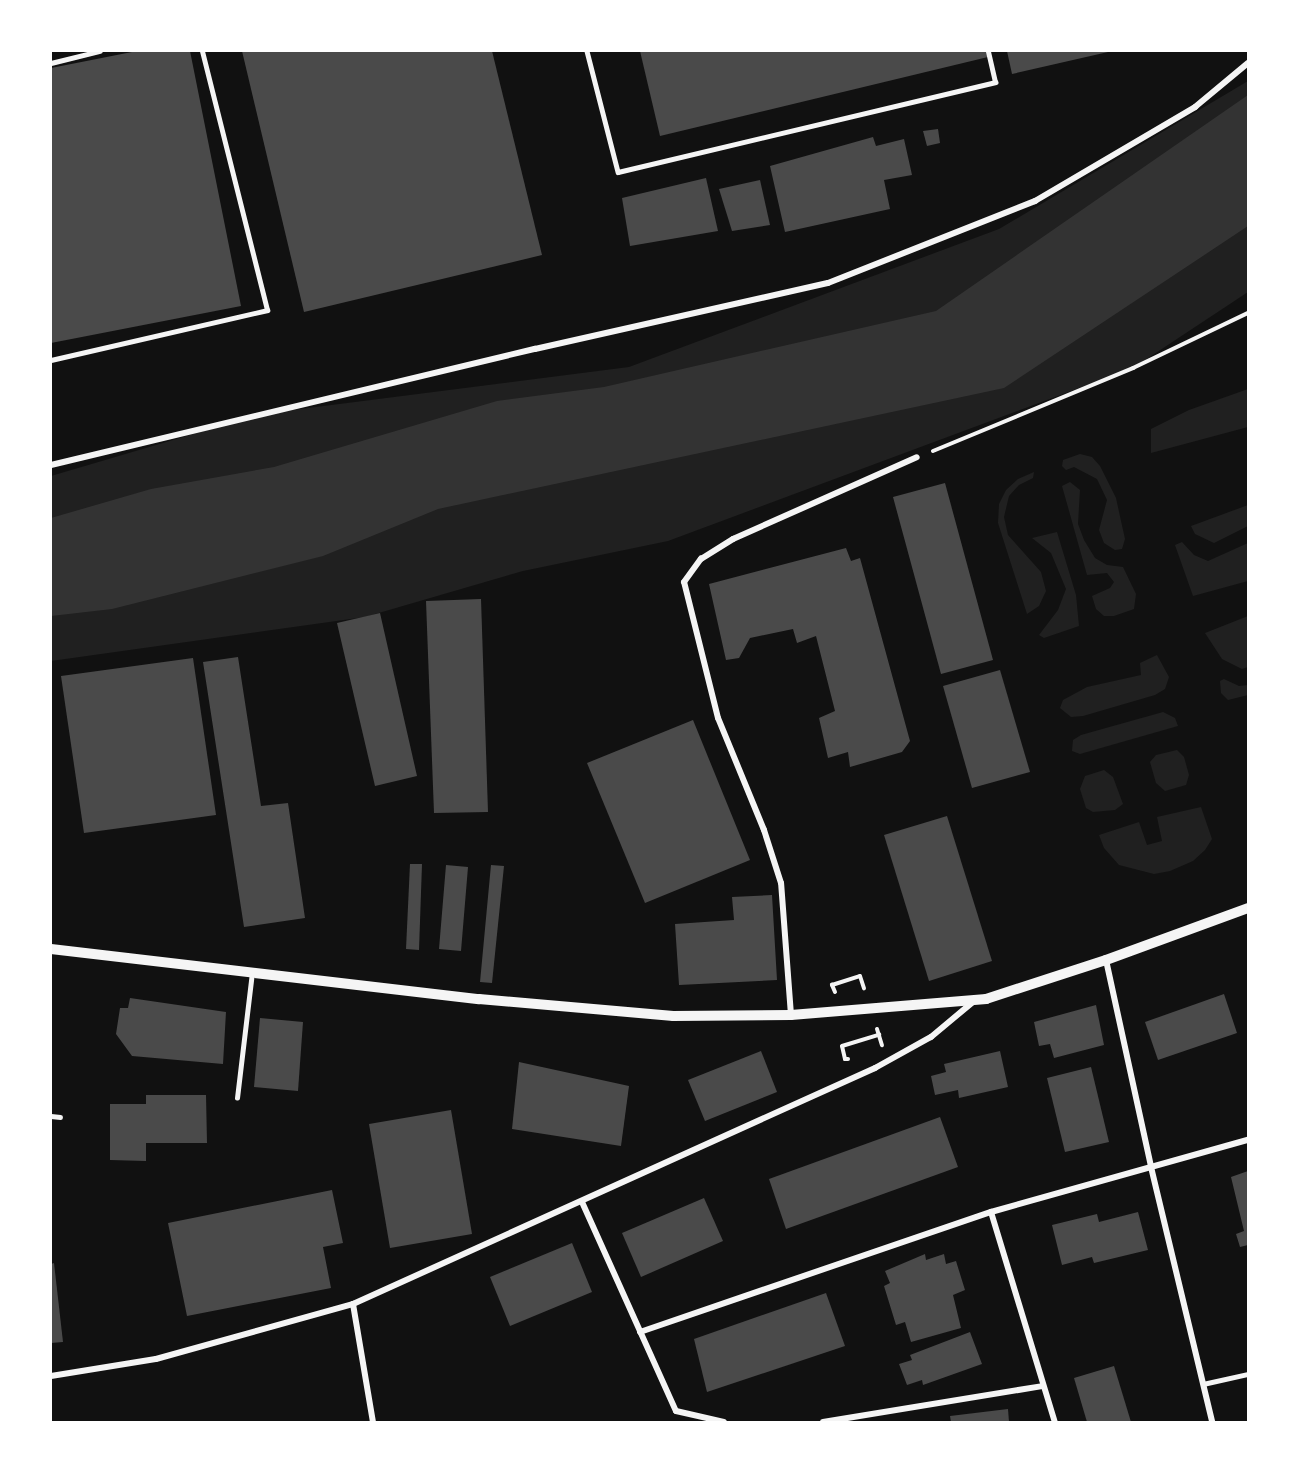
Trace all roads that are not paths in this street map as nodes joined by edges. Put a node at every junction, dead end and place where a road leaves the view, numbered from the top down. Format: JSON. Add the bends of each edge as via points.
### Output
{"nodes":[{"id":1,"x":100,"y":51,"type":"edge"},
{"id":2,"x":201,"y":51,"type":"edge"},
{"id":3,"x":587,"y":51,"type":"edge"},
{"id":4,"x":988,"y":51,"type":"edge"},
{"id":5,"x":51,"y":63,"type":"edge"},
{"id":6,"x":1248,"y":63,"type":"edge"},
{"id":7,"x":51,"y":360,"type":"edge"},
{"id":8,"x":917,"y":457,"type":"road end"},
{"id":9,"x":51,"y":465,"type":"edge"},
{"id":10,"x":1248,"y":908,"type":"edge"},
{"id":11,"x":51,"y":949,"type":"edge"},
{"id":12,"x":1106,"y":960,"type":"junction"},
{"id":13,"x":252,"y":972,"type":"junction"},
{"id":14,"x":975,"y":1001,"type":"junction"},
{"id":15,"x":791,"y":1015,"type":"junction"},
{"id":16,"x":237,"y":1098,"type":"dead end"},
{"id":17,"x":51,"y":1116,"type":"edge"},
{"id":18,"x":60,"y":1117,"type":"dead end"},
{"id":19,"x":1248,"y":1140,"type":"edge"},
{"id":20,"x":1151,"y":1167,"type":"junction"},
{"id":21,"x":582,"y":1202,"type":"junction"},
{"id":22,"x":991,"y":1212,"type":"junction"},
{"id":23,"x":353,"y":1304,"type":"junction"},
{"id":24,"x":640,"y":1332,"type":"junction"},
{"id":25,"x":1248,"y":1374,"type":"edge"},
{"id":26,"x":51,"y":1376,"type":"edge"},
{"id":27,"x":1203,"y":1384,"type":"junction"},
{"id":28,"x":1042,"y":1386,"type":"junction"},
{"id":29,"x":373,"y":1422,"type":"edge"},
{"id":30,"x":724,"y":1422,"type":"edge"},
{"id":31,"x":823,"y":1422,"type":"edge"},
{"id":32,"x":1055,"y":1422,"type":"edge"},
{"id":33,"x":1212,"y":1422,"type":"edge"}],
"edges":[{"from":1,"to":5,"type":"lane"},
{"from":2,"to":7,"type":"lane","via":[[267,310]]},
{"from":3,"to":4,"type":"lane","via":[[618,172],[995,82]]},
{"from":6,"to":9,"type":"street","via":[[1195,107],[1035,201],[828,283]]},
{"from":8,"to":15,"type":"street","via":[[733,539],[701,559],[684,582],[718,718],[764,830],[781,883]]},
{"from":10,"to":12,"type":"street"},
{"from":11,"to":13,"type":"street"},
{"from":12,"to":14,"type":"street"},
{"from":12,"to":20,"type":"street"},
{"from":13,"to":15,"type":"street","via":[[479,999],[661,1015]]},
{"from":13,"to":16,"type":"lane"},
{"from":14,"to":15,"type":"street"},
{"from":14,"to":21,"type":"street","via":[[931,1037],[875,1068]]},
{"from":17,"to":18,"type":"lane"},
{"from":19,"to":20,"type":"street"},
{"from":20,"to":22,"type":"street"},
{"from":20,"to":27,"type":"street"},
{"from":21,"to":23,"type":"street"},
{"from":21,"to":24,"type":"street"},
{"from":22,"to":24,"type":"street"},
{"from":22,"to":28,"type":"street"},
{"from":23,"to":26,"type":"street","via":[[156,1359]]},
{"from":23,"to":29,"type":"street"},
{"from":24,"to":30,"type":"street","via":[[676,1411]]},
{"from":25,"to":27,"type":"lane"},
{"from":27,"to":33,"type":"street"},
{"from":28,"to":31,"type":"street"},
{"from":28,"to":32,"type":"street"}]}
